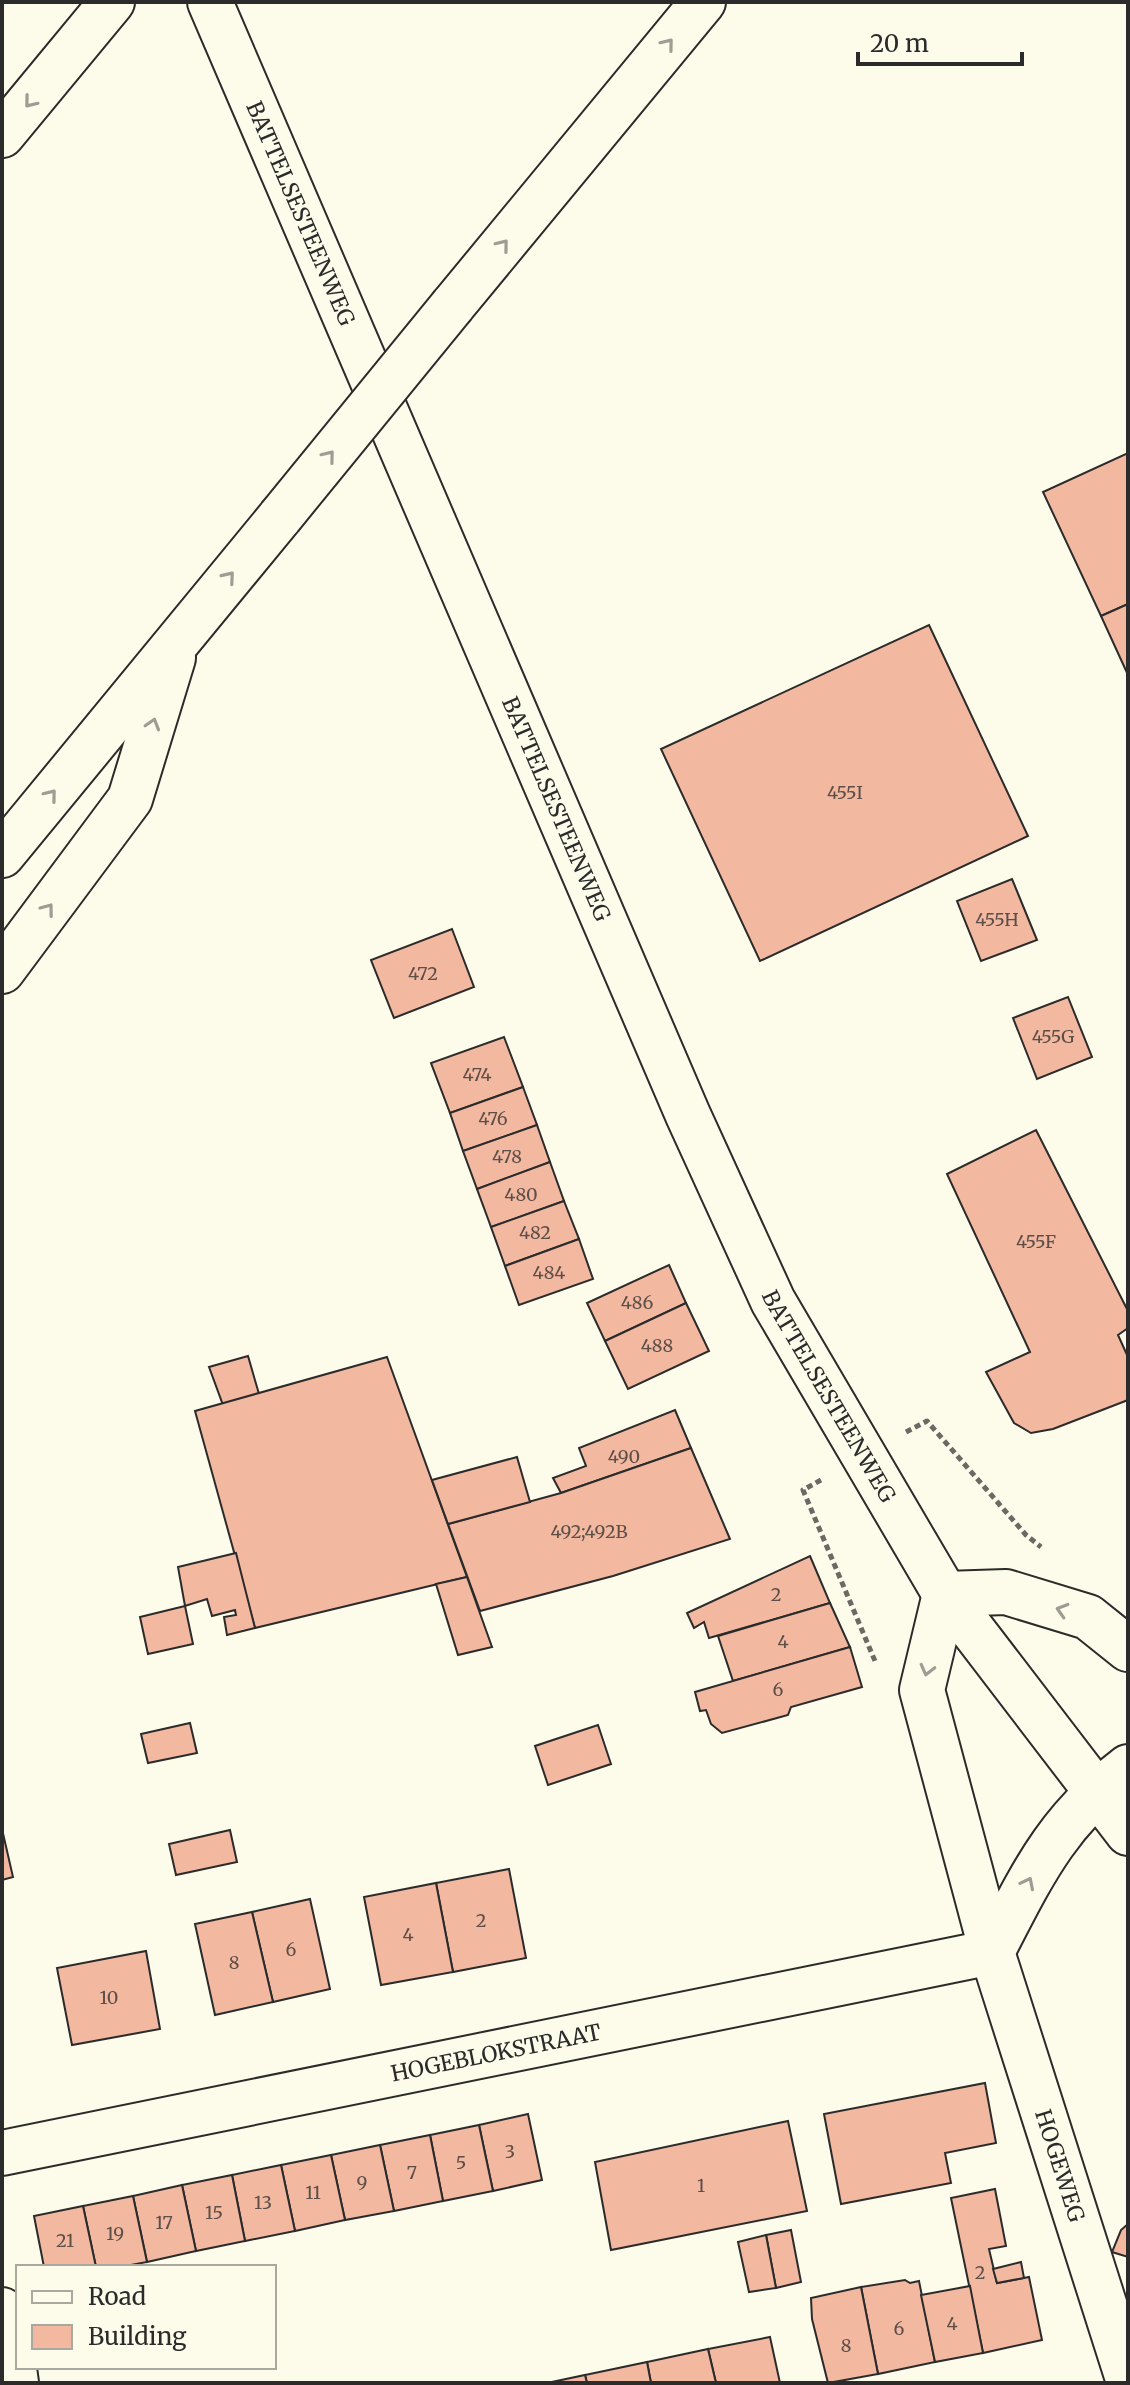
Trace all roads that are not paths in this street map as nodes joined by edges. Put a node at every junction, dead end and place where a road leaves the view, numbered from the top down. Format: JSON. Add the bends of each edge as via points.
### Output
{"nodes":[{"id":1,"x":112,"y":2,"type":"edge"},
{"id":2,"x":210,"y":2,"type":"edge"},
{"id":3,"x":703,"y":2,"type":"edge"},
{"id":4,"x":2,"y":135,"type":"edge"},
{"id":5,"x":179,"y":637,"type":"junction"},
{"id":6,"x":2,"y":855,"type":"edge"},
{"id":7,"x":2,"y":971,"type":"edge"},
{"id":8,"x":945,"y":1594,"type":"junction"},
{"id":9,"x":1128,"y":1649,"type":"edge"},
{"id":10,"x":1112,"y":1779,"type":"edge"},
{"id":11,"x":1128,"y":1833,"type":"edge"},
{"id":12,"x":992,"y":1952,"type":"junction"},
{"id":13,"x":2,"y":2153,"type":"edge"},
{"id":14,"x":2,"y":2310,"type":"edge"},
{"id":15,"x":1128,"y":2379,"type":"edge"},
{"id":16,"x":16,"y":2383,"type":"edge"}],
"edges":[{"from":1,"to":4,"type":"main road","one_way":true},
{"from":2,"to":8,"type":"main road","name":"BATTELSESTEENWEG","via":[[773,1301]]},
{"from":5,"to":3,"type":"main road","one_way":true,"bridge":true},
{"from":6,"to":5,"type":"main road","one_way":true},
{"from":7,"to":5,"type":"main road","one_way":true,"via":[[130,799]]},
{"from":9,"to":8,"type":"main road","one_way":true,"via":[[1088,1617],[1006,1592]]},
{"from":8,"to":10,"type":"main road","name":"BATTELSESTEENWEG"},
{"from":8,"to":12,"type":"main road","name":"HOGEWEG","one_way":true,"via":[[922,1690]]},
{"from":10,"to":11,"type":"main road","name":"BATTELSESTEENWEG"},
{"from":12,"to":10,"type":"main road","one_way":true,"via":[[1065,1824]]},
{"from":12,"to":13,"type":"main road","name":"HOGEBLOKSTRAAT"},
{"from":12,"to":15,"type":"main road","name":"HOGEWEG"},
{"from":14,"to":16,"type":"main road"}]}
